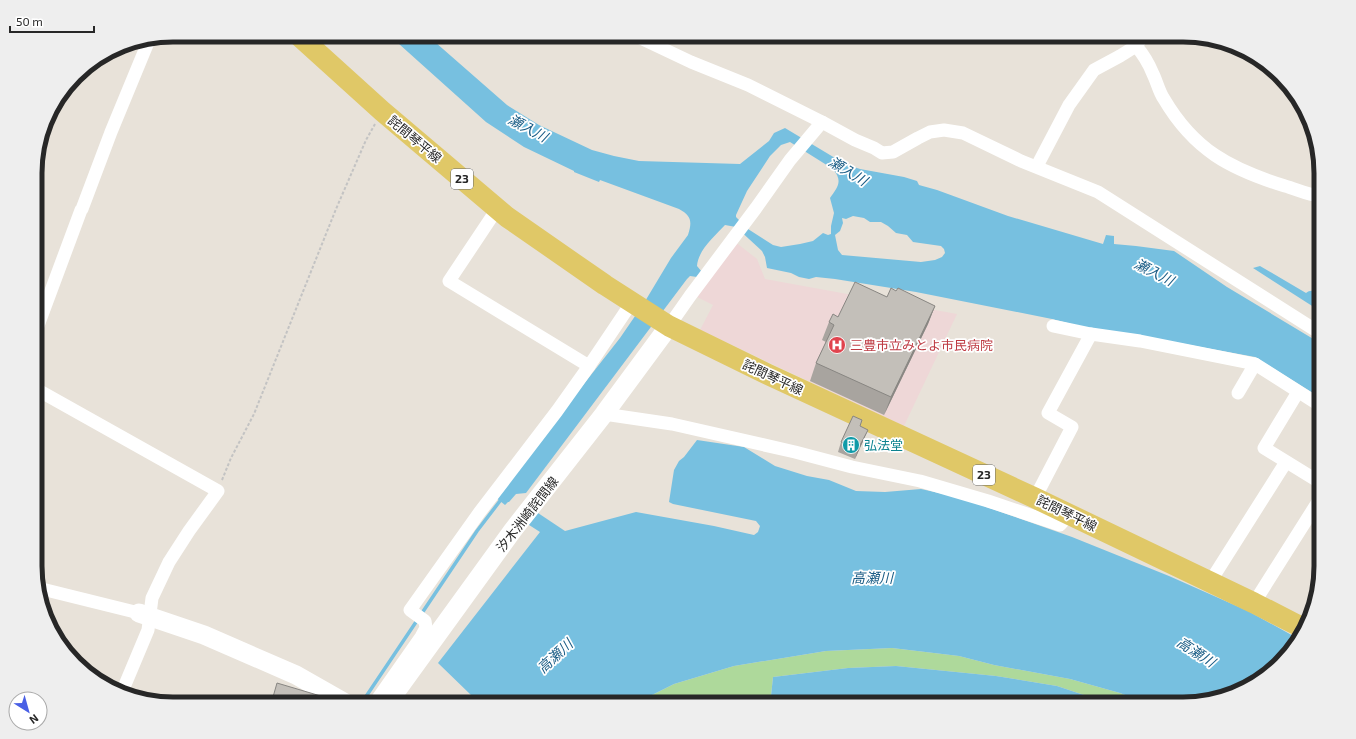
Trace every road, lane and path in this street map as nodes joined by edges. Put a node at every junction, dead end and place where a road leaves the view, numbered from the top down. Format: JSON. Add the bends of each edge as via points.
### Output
{"nodes":[{"id":1,"x":306,"y":42,"type":"edge"},
{"id":2,"x":649,"y":42,"type":"edge"},
{"id":3,"x":1139,"y":42,"type":"edge"},
{"id":4,"x":147,"y":45,"type":"edge"},
{"id":5,"x":1136,"y":46,"type":"junction"},
{"id":6,"x":382,"y":111,"type":"junction"},
{"id":7,"x":822,"y":122,"type":"junction"},
{"id":8,"x":1037,"y":166,"type":"junction"},
{"id":9,"x":1314,"y":194,"type":"edge"},
{"id":10,"x":498,"y":209,"type":"junction"},
{"id":11,"x":635,"y":304,"type":"junction"},
{"id":12,"x":42,"y":315,"type":"edge"},
{"id":13,"x":666,"y":324,"type":"junction"},
{"id":14,"x":1053,"y":326,"type":"dead end"},
{"id":15,"x":1314,"y":329,"type":"edge"},
{"id":16,"x":1091,"y":334,"type":"junction"},
{"id":17,"x":1255,"y":364,"type":"junction"},
{"id":18,"x":589,"y":366,"type":"junction"},
{"id":19,"x":42,"y":392,"type":"edge"},
{"id":20,"x":1298,"y":392,"type":"junction"},
{"id":21,"x":1238,"y":393,"type":"dead end"},
{"id":22,"x":1314,"y":402,"type":"edge"},
{"id":23,"x":604,"y":414,"type":"junction"},
{"id":24,"x":1286,"y":462,"type":"junction"},
{"id":25,"x":1314,"y":479,"type":"edge"},
{"id":26,"x":218,"y":491,"type":"junction"},
{"id":27,"x":1035,"y":498,"type":"junction"},
{"id":28,"x":1314,"y":508,"type":"edge"},
{"id":29,"x":1070,"y":515,"type":"junction"},
{"id":30,"x":1210,"y":582,"type":"junction"},
{"id":31,"x":44,"y":590,"type":"edge"},
{"id":32,"x":1254,"y":603,"type":"junction"},
{"id":33,"x":144,"y":614,"type":"junction"},
{"id":34,"x":1300,"y":624,"type":"edge"},
{"id":35,"x":124,"y":687,"type":"edge"},
{"id":36,"x":335,"y":697,"type":"edge"},
{"id":37,"x":379,"y":697,"type":"edge"},
{"id":38,"x":391,"y":697,"type":"edge"}],
"edges":[{"from":1,"to":6,"type":"main road","name":"詫間琴平線","number":"23"},
{"from":2,"to":7,"type":"street","via":[[748,85]]},
{"from":3,"to":5,"type":"street"},
{"from":4,"to":12,"type":"street"},
{"from":5,"to":8,"type":"street","via":[[1094,70],[1069,105]]},
{"from":5,"to":9,"type":"street","via":[[1153,72],[1164,99],[1189,134],[1208,151],[1235,168]]},
{"from":6,"to":10,"type":"main road","name":"詫間琴平線","number":"23"},
{"from":6,"to":26,"type":"path","via":[[366,140],[336,209],[254,414],[231,458]]},
{"from":7,"to":8,"type":"street","via":[[882,153],[893,152],[930,132],[944,130],[963,133]]},
{"from":7,"to":13,"type":"street","via":[[790,160]]},
{"from":8,"to":15,"type":"street","via":[[1098,192]]},
{"from":10,"to":11,"type":"main road","name":"詫間琴平線","number":"23","via":[[585,272]]},
{"from":10,"to":18,"type":"street","via":[[449,281]]},
{"from":11,"to":13,"type":"main road","name":"詫間琴平線","number":"23"},
{"from":11,"to":18,"type":"street"},
{"from":13,"to":23,"type":"main road","name":"汐木洲崎詫間線"},
{"from":13,"to":27,"type":"main road","name":"詫間琴平線","number":"23","via":[[774,378]]},
{"from":14,"to":16,"type":"street"},
{"from":16,"to":17,"type":"street"},
{"from":16,"to":27,"type":"street","via":[[1048,413],[1072,428]]},
{"from":17,"to":20,"type":"street"},
{"from":17,"to":21,"type":"street"},
{"from":18,"to":37,"type":"street","via":[[410,610],[425,621],[426,628]]},
{"from":19,"to":26,"type":"street"},
{"from":20,"to":22,"type":"street"},
{"from":20,"to":24,"type":"street","via":[[1264,448]]},
{"from":23,"to":29,"type":"street","via":[[672,424],[920,481],[1060,525]]},
{"from":23,"to":38,"type":"main road","name":"汐木洲崎詫間線","via":[[513,530]]},
{"from":24,"to":25,"type":"street"},
{"from":24,"to":30,"type":"street"},
{"from":26,"to":33,"type":"street","via":[[169,562]]},
{"from":27,"to":29,"type":"main road","name":"詫間琴平線","number":"23"},
{"from":28,"to":32,"type":"street"},
{"from":29,"to":30,"type":"main road","name":"詫間琴平線","number":"23"},
{"from":30,"to":32,"type":"main road","name":"詫間琴平線","number":"23"},
{"from":31,"to":33,"type":"street"},
{"from":32,"to":34,"type":"main road","name":"詫間琴平線","number":"23"},
{"from":33,"to":35,"type":"street","via":[[148,630]]},
{"from":33,"to":36,"type":"main road","via":[[204,635],[296,675]]}]}
